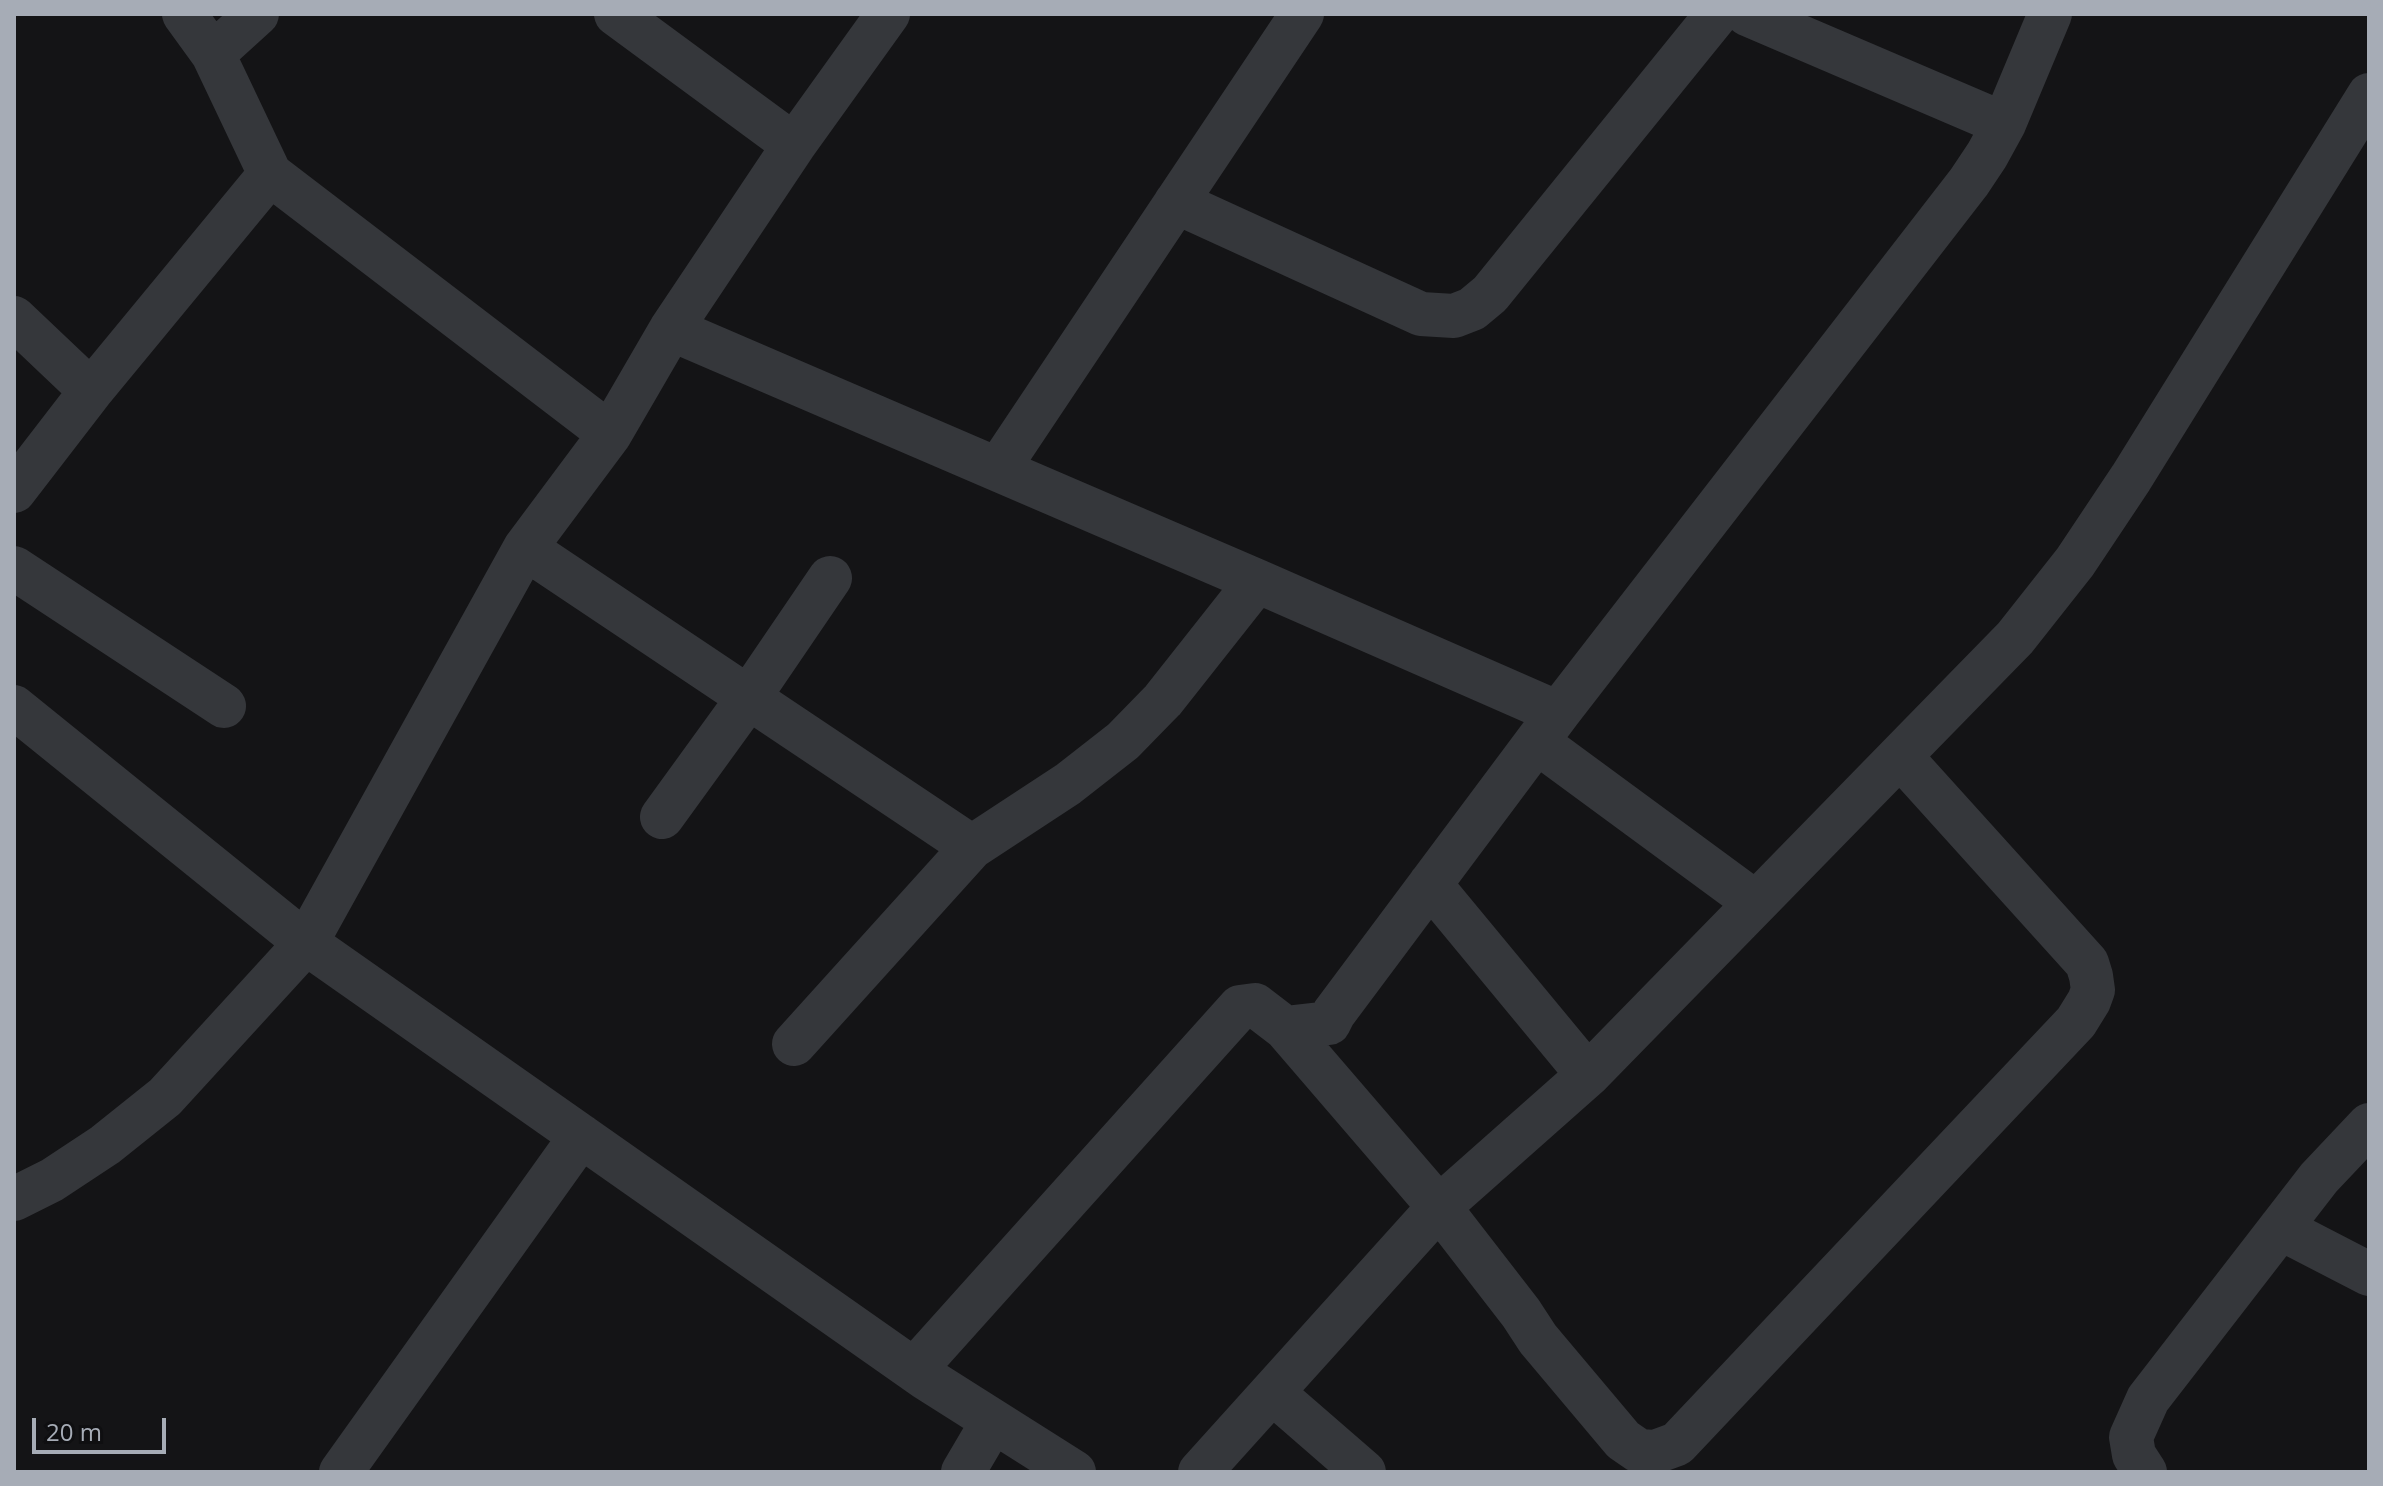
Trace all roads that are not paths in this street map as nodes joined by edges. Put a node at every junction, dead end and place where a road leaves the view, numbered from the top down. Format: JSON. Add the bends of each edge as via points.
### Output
{"nodes":[{"id":1,"x":184,"y":14,"type":"edge"},
{"id":2,"x":257,"y":14,"type":"edge"},
{"id":3,"x":616,"y":14,"type":"edge"},
{"id":4,"x":888,"y":14,"type":"edge"},
{"id":5,"x":1302,"y":14,"type":"edge"},
{"id":6,"x":1717,"y":14,"type":"edge"},
{"id":7,"x":1747,"y":14,"type":"edge"},
{"id":8,"x":2050,"y":14,"type":"edge"},
{"id":9,"x":213,"y":54,"type":"junction"},
{"id":10,"x":2369,"y":95,"type":"edge"},
{"id":11,"x":2004,"y":124,"type":"junction"},
{"id":12,"x":794,"y":145,"type":"junction"},
{"id":13,"x":270,"y":174,"type":"junction"},
{"id":14,"x":1176,"y":202,"type":"junction"},
{"id":15,"x":14,"y":318,"type":"edge"},
{"id":16,"x":671,"y":329,"type":"junction"},
{"id":17,"x":91,"y":391,"type":"junction"},
{"id":18,"x":610,"y":434,"type":"junction"},
{"id":19,"x":998,"y":469,"type":"junction"},
{"id":20,"x":14,"y":491,"type":"edge"},
{"id":21,"x":525,"y":548,"type":"junction"},
{"id":22,"x":14,"y":568,"type":"edge"},
{"id":23,"x":830,"y":578,"type":"dead end"},
{"id":24,"x":1257,"y":581,"type":"junction"},
{"id":25,"x":749,"y":697,"type":"junction"},
{"id":26,"x":224,"y":706,"type":"dead end"},
{"id":27,"x":14,"y":707,"type":"edge"},
{"id":28,"x":1548,"y":728,"type":"junction"},
{"id":29,"x":1900,"y":756,"type":"junction"},
{"id":30,"x":662,"y":817,"type":"dead end"},
{"id":31,"x":972,"y":847,"type":"junction"},
{"id":32,"x":1430,"y":884,"type":"junction"},
{"id":33,"x":1756,"y":903,"type":"junction"},
{"id":34,"x":306,"y":943,"type":"junction"},
{"id":35,"x":1285,"y":1028,"type":"junction"},
{"id":36,"x":794,"y":1044,"type":"dead end"},
{"id":37,"x":1588,"y":1075,"type":"junction"},
{"id":38,"x":2369,"y":1125,"type":"edge"},
{"id":39,"x":581,"y":1136,"type":"junction"},
{"id":40,"x":14,"y":1199,"type":"edge"},
{"id":41,"x":1439,"y":1207,"type":"junction"},
{"id":42,"x":2280,"y":1228,"type":"junction"},
{"id":43,"x":2369,"y":1274,"type":"edge"},
{"id":44,"x":914,"y":1370,"type":"junction"},
{"id":45,"x":1273,"y":1393,"type":"junction"},
{"id":46,"x":993,"y":1421,"type":"junction"},
{"id":47,"x":341,"y":1472,"type":"edge"},
{"id":48,"x":963,"y":1472,"type":"edge"},
{"id":49,"x":1074,"y":1472,"type":"edge"},
{"id":50,"x":1200,"y":1472,"type":"edge"},
{"id":51,"x":1363,"y":1472,"type":"edge"},
{"id":52,"x":2145,"y":1472,"type":"edge"}],
"edges":[{"from":1,"to":9,"type":"street"},
{"from":2,"to":9,"type":"street"},
{"from":3,"to":12,"type":"street"},
{"from":4,"to":12,"type":"street"},
{"from":5,"to":14,"type":"street"},
{"from":6,"to":14,"type":"street","via":[[1490,294],[1454,316],[1421,314]]},
{"from":7,"to":11,"type":"street"},
{"from":8,"to":11,"type":"street"},
{"from":9,"to":13,"type":"street"},
{"from":10,"to":29,"type":"street","via":[[2075,562],[2015,638]]},
{"from":11,"to":28,"type":"street","via":[[1969,182]]},
{"from":12,"to":16,"type":"street"},
{"from":13,"to":17,"type":"street"},
{"from":13,"to":18,"type":"street"},
{"from":14,"to":19,"type":"street"},
{"from":15,"to":17,"type":"street"},
{"from":16,"to":18,"type":"street"},
{"from":16,"to":19,"type":"street"},
{"from":17,"to":20,"type":"street"},
{"from":18,"to":21,"type":"street"},
{"from":19,"to":24,"type":"street"},
{"from":21,"to":25,"type":"street"},
{"from":21,"to":34,"type":"street"},
{"from":22,"to":26,"type":"street"},
{"from":23,"to":25,"type":"street"},
{"from":24,"to":28,"type":"street"},
{"from":24,"to":31,"type":"street","via":[[1163,700],[1123,741]]},
{"from":25,"to":30,"type":"street"},
{"from":25,"to":31,"type":"street"},
{"from":27,"to":34,"type":"street"},
{"from":28,"to":32,"type":"street"},
{"from":28,"to":33,"type":"street"},
{"from":29,"to":33,"type":"street"},
{"from":29,"to":41,"type":"street","via":[[2087,963],[2093,990],[2076,1022],[1694,1428],[1677,1444],[1655,1452],[1639,1451],[1623,1440],[1538,1339]]},
{"from":31,"to":36,"type":"street"},
{"from":32,"to":35,"type":"street","via":[[1329,1023]]},
{"from":32,"to":37,"type":"street"},
{"from":33,"to":37,"type":"street"},
{"from":34,"to":39,"type":"street"},
{"from":34,"to":40,"type":"street","via":[[165,1097],[105,1145]]},
{"from":35,"to":41,"type":"street"},
{"from":35,"to":44,"type":"street","via":[[1255,1005],[1240,1007]]},
{"from":37,"to":41,"type":"street"},
{"from":38,"to":42,"type":"street"},
{"from":39,"to":44,"type":"street"},
{"from":39,"to":47,"type":"street"},
{"from":41,"to":45,"type":"street"},
{"from":42,"to":43,"type":"street"},
{"from":42,"to":52,"type":"street","via":[[2148,1399],[2131,1437]]},
{"from":44,"to":46,"type":"street"},
{"from":45,"to":50,"type":"street"},
{"from":45,"to":51,"type":"street"},
{"from":46,"to":48,"type":"street"},
{"from":46,"to":49,"type":"street"}]}
